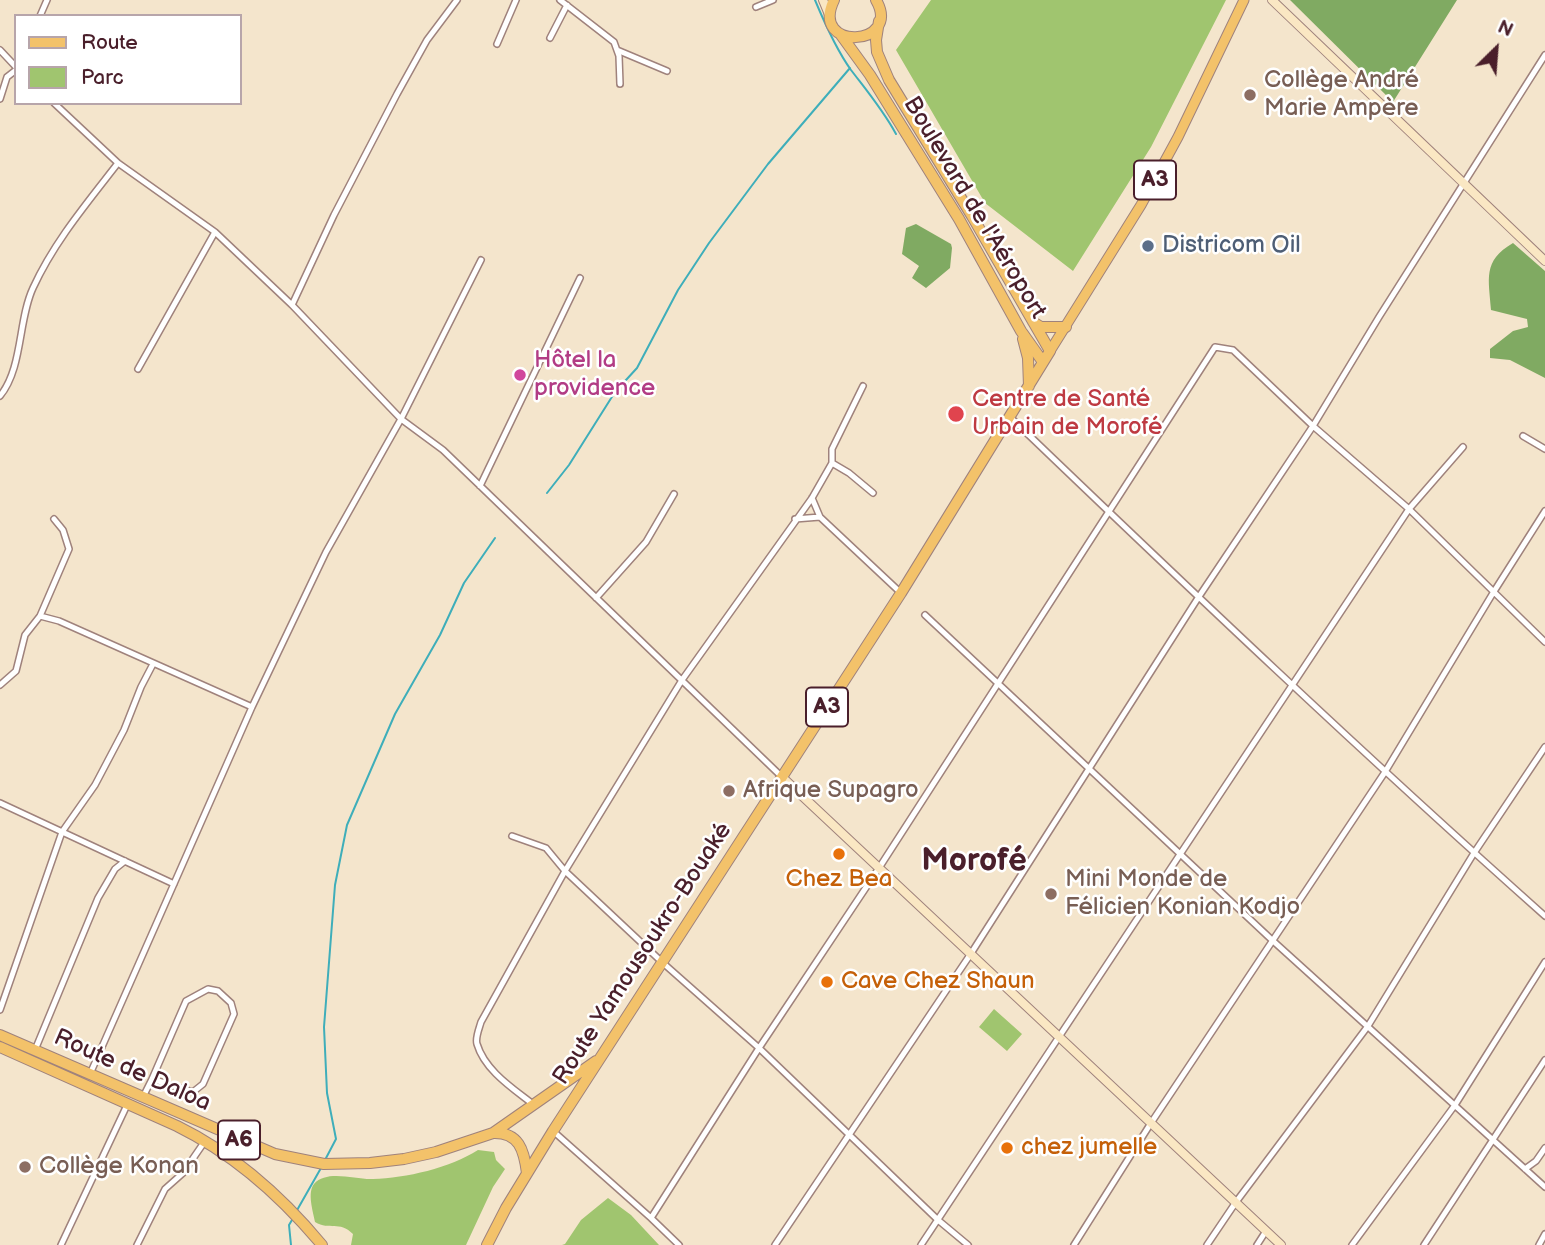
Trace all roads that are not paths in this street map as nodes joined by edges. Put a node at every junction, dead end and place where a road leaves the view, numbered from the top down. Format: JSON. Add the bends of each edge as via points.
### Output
{"nodes":[{"id":1,"x":457,"y":0,"type":"edge"},
{"id":2,"x":516,"y":0,"type":"edge"},
{"id":3,"x":560,"y":0,"type":"edge"},
{"id":4,"x":773,"y":0,"type":"edge"},
{"id":5,"x":823,"y":0,"type":"edge"},
{"id":6,"x":834,"y":0,"type":"edge"},
{"id":7,"x":876,"y":0,"type":"edge"},
{"id":8,"x":1244,"y":0,"type":"edge"},
{"id":9,"x":1272,"y":0,"type":"edge"},
{"id":10,"x":567,"y":5,"type":"junction"},
{"id":11,"x":756,"y":7,"type":"dead end"},
{"id":12,"x":830,"y":18,"type":"junction"},
{"id":13,"x":879,"y":21,"type":"junction"},
{"id":14,"x":841,"y":35,"type":"junction"},
{"id":15,"x":550,"y":38,"type":"dead end"},
{"id":16,"x":497,"y":44,"type":"dead end"},
{"id":17,"x":0,"y":50,"type":"edge"},
{"id":18,"x":617,"y":50,"type":"junction"},
{"id":19,"x":1545,"y":55,"type":"edge"},
{"id":20,"x":14,"y":66,"type":"edge"},
{"id":21,"x":14,"y":70,"type":"edge"},
{"id":22,"x":667,"y":71,"type":"dead end"},
{"id":23,"x":0,"y":74,"type":"edge"},
{"id":24,"x":7,"y":77,"type":"junction"},
{"id":25,"x":620,"y":84,"type":"dead end"},
{"id":26,"x":0,"y":99,"type":"edge"},
{"id":27,"x":56,"y":105,"type":"edge"},
{"id":28,"x":118,"y":163,"type":"junction"},
{"id":29,"x":1464,"y":183,"type":"junction"},
{"id":30,"x":215,"y":232,"type":"junction"},
{"id":31,"x":481,"y":260,"type":"dead end"},
{"id":32,"x":1545,"y":261,"type":"edge"},
{"id":33,"x":580,"y":278,"type":"dead end"},
{"id":34,"x":292,"y":305,"type":"junction"},
{"id":35,"x":1031,"y":321,"type":"junction"},
{"id":36,"x":1066,"y":327,"type":"junction"},
{"id":37,"x":1021,"y":331,"type":"junction"},
{"id":38,"x":1051,"y":352,"type":"junction"},
{"id":39,"x":1043,"y":362,"type":"junction"},
{"id":40,"x":138,"y":369,"type":"dead end"},
{"id":41,"x":863,"y":386,"type":"dead end"},
{"id":42,"x":1029,"y":386,"type":"junction"},
{"id":43,"x":0,"y":396,"type":"edge"},
{"id":44,"x":1010,"y":417,"type":"junction"},
{"id":45,"x":401,"y":419,"type":"junction"},
{"id":46,"x":1313,"y":426,"type":"junction"},
{"id":47,"x":1523,"y":436,"type":"dead end"},
{"id":48,"x":1463,"y":447,"type":"dead end"},
{"id":49,"x":1545,"y":449,"type":"edge"},
{"id":50,"x":832,"y":463,"type":"junction"},
{"id":51,"x":480,"y":486,"type":"junction"},
{"id":52,"x":873,"y":493,"type":"dead end"},
{"id":53,"x":674,"y":494,"type":"dead end"},
{"id":54,"x":812,"y":498,"type":"junction"},
{"id":55,"x":1409,"y":509,"type":"junction"},
{"id":56,"x":1545,"y":511,"type":"edge"},
{"id":57,"x":1109,"y":512,"type":"junction"},
{"id":58,"x":820,"y":517,"type":"junction"},
{"id":59,"x":54,"y":519,"type":"dead end"},
{"id":60,"x":795,"y":519,"type":"junction"},
{"id":61,"x":901,"y":593,"type":"junction"},
{"id":62,"x":1493,"y":593,"type":"junction"},
{"id":63,"x":1198,"y":597,"type":"junction"},
{"id":64,"x":596,"y":598,"type":"junction"},
{"id":65,"x":925,"y":615,"type":"dead end"},
{"id":66,"x":40,"y":616,"type":"junction"},
{"id":67,"x":1545,"y":642,"type":"edge"},
{"id":68,"x":153,"y":664,"type":"junction"},
{"id":69,"x":681,"y":680,"type":"junction"},
{"id":70,"x":998,"y":683,"type":"junction"},
{"id":71,"x":0,"y":685,"type":"edge"},
{"id":72,"x":1292,"y":685,"type":"junction"},
{"id":73,"x":252,"y":707,"type":"junction"},
{"id":74,"x":1545,"y":747,"type":"edge"},
{"id":75,"x":1089,"y":770,"type":"junction"},
{"id":76,"x":1385,"y":772,"type":"junction"},
{"id":77,"x":782,"y":777,"type":"junction"},
{"id":78,"x":0,"y":803,"type":"edge"},
{"id":79,"x":62,"y":832,"type":"junction"},
{"id":80,"x":512,"y":836,"type":"dead end"},
{"id":81,"x":1474,"y":853,"type":"junction"},
{"id":82,"x":1179,"y":855,"type":"junction"},
{"id":83,"x":125,"y":861,"type":"junction"},
{"id":84,"x":879,"y":868,"type":"junction"},
{"id":85,"x":565,"y":871,"type":"junction"},
{"id":86,"x":174,"y":884,"type":"junction"},
{"id":87,"x":1545,"y":916,"type":"edge"},
{"id":88,"x":1272,"y":940,"type":"junction"},
{"id":89,"x":970,"y":955,"type":"junction"},
{"id":90,"x":1545,"y":962,"type":"edge"},
{"id":91,"x":663,"y":963,"type":"junction"},
{"id":92,"x":0,"y":1010,"type":"edge"},
{"id":93,"x":1368,"y":1026,"type":"junction"},
{"id":94,"x":0,"y":1035,"type":"edge"},
{"id":95,"x":1058,"y":1037,"type":"junction"},
{"id":96,"x":0,"y":1047,"type":"edge"},
{"id":97,"x":759,"y":1048,"type":"junction"},
{"id":98,"x":35,"y":1050,"type":"junction"},
{"id":99,"x":600,"y":1059,"type":"junction"},
{"id":100,"x":1545,"y":1060,"type":"edge"},
{"id":101,"x":90,"y":1074,"type":"junction"},
{"id":102,"x":152,"y":1079,"type":"junction"},
{"id":103,"x":143,"y":1098,"type":"junction"},
{"id":104,"x":128,"y":1103,"type":"junction"},
{"id":105,"x":534,"y":1105,"type":"junction"},
{"id":106,"x":1455,"y":1105,"type":"junction"},
{"id":107,"x":1151,"y":1123,"type":"junction"},
{"id":108,"x":212,"y":1129,"type":"junction"},
{"id":109,"x":553,"y":1131,"type":"junction"},
{"id":110,"x":493,"y":1133,"type":"junction"},
{"id":111,"x":849,"y":1134,"type":"junction"},
{"id":112,"x":1494,"y":1140,"type":"junction"},
{"id":113,"x":205,"y":1141,"type":"junction"},
{"id":114,"x":1545,"y":1148,"type":"edge"},
{"id":115,"x":1525,"y":1169,"type":"junction"},
{"id":116,"x":527,"y":1173,"type":"junction"},
{"id":117,"x":1545,"y":1188,"type":"edge"},
{"id":118,"x":1236,"y":1202,"type":"junction"},
{"id":119,"x":651,"y":1219,"type":"junction"},
{"id":120,"x":938,"y":1220,"type":"junction"},
{"id":121,"x":1266,"y":1231,"type":"junction"},
{"id":122,"x":1545,"y":1234,"type":"edge"},
{"id":123,"x":61,"y":1245,"type":"edge"},
{"id":124,"x":137,"y":1245,"type":"edge"},
{"id":125,"x":323,"y":1245,"type":"edge"},
{"id":126,"x":487,"y":1245,"type":"edge"},
{"id":127,"x":679,"y":1245,"type":"edge"},
{"id":128,"x":775,"y":1245,"type":"edge"},
{"id":129,"x":920,"y":1245,"type":"edge"},
{"id":130,"x":968,"y":1245,"type":"edge"},
{"id":131,"x":1074,"y":1245,"type":"edge"},
{"id":132,"x":1207,"y":1245,"type":"edge"},
{"id":133,"x":1257,"y":1245,"type":"edge"},
{"id":134,"x":1281,"y":1245,"type":"edge"},
{"id":135,"x":1352,"y":1245,"type":"edge"},
{"id":136,"x":1424,"y":1245,"type":"edge"},
{"id":137,"x":1539,"y":1245,"type":"edge"}],
"edges":[{"from":1,"to":34,"type":"street","via":[[427,40],[397,94]]},
{"from":2,"to":16,"type":"street"},
{"from":3,"to":10,"type":"street"},
{"from":4,"to":11,"type":"street"},
{"from":5,"to":12,"type":"street"},
{"from":6,"to":12,"type":"highway"},
{"from":7,"to":13,"type":"highway"},
{"from":8,"to":36,"type":"main road","name":"Route Yamousoukro-Bouaké","number":"A3","via":[[1141,205]]},
{"from":9,"to":29,"type":"street"},
{"from":10,"to":15,"type":"street"},
{"from":10,"to":18,"type":"street","via":[[605,34]]},
{"from":12,"to":14,"type":"highway"},
{"from":13,"to":14,"type":"highway","via":[[864,37]]},
{"from":13,"to":35,"type":"highway","name":"Boulevard de l'Aéroport","via":[[877,52],[889,80]]},
{"from":14,"to":37,"type":"highway","name":"Boulevard de l'Aéroport","via":[[959,219]]},
{"from":17,"to":20,"type":"street"},
{"from":18,"to":22,"type":"street"},
{"from":18,"to":25,"type":"street"},
{"from":19,"to":29,"type":"street"},
{"from":21,"to":24,"type":"street"},
{"from":23,"to":24,"type":"street"},
{"from":24,"to":26,"type":"street"},
{"from":27,"to":28,"type":"street"},
{"from":28,"to":30,"type":"street"},
{"from":28,"to":43,"type":"street","via":[[69,226],[32,290],[12,370]]},
{"from":29,"to":32,"type":"street"},
{"from":29,"to":46,"type":"street"},
{"from":30,"to":34,"type":"street"},
{"from":30,"to":40,"type":"street"},
{"from":31,"to":45,"type":"street"},
{"from":33,"to":51,"type":"street"},
{"from":34,"to":45,"type":"street"},
{"from":35,"to":36,"type":"highway","via":[[1041,327]]},
{"from":35,"to":38,"type":"highway","name":"Boulevard de l'Aéroport"},
{"from":36,"to":38,"type":"main road","name":"Route Yamousoukro-Bouaké","number":"A3"},
{"from":37,"to":39,"type":"highway","name":"Boulevard de l'Aéroport"},
{"from":37,"to":42,"type":"highway"},
{"from":38,"to":39,"type":"highway","name":"Route Yamousoukro-Bouaké","number":"A3"},
{"from":39,"to":42,"type":"highway","name":"Route Yamousoukro-Bouaké","number":"A3"},
{"from":41,"to":50,"type":"street","via":[[832,449]]},
{"from":42,"to":44,"type":"highway","name":"Route Yamousoukro-Bouaké","number":"A3"},
{"from":44,"to":57,"type":"street"},
{"from":44,"to":61,"type":"highway","name":"Route Yamousoukro-Bouaké","number":"A3"},
{"from":45,"to":51,"type":"street","via":[[443,450]]},
{"from":45,"to":73,"type":"street","via":[[326,552]]},
{"from":46,"to":55,"type":"street"},
{"from":46,"to":57,"type":"street","via":[[1233,350],[1215,347]]},
{"from":46,"to":63,"type":"street"},
{"from":47,"to":49,"type":"street"},
{"from":48,"to":55,"type":"street"},
{"from":50,"to":52,"type":"street"},
{"from":50,"to":54,"type":"street"},
{"from":51,"to":64,"type":"street"},
{"from":53,"to":64,"type":"street","via":[[646,542]]},
{"from":54,"to":58,"type":"street"},
{"from":54,"to":60,"type":"street"},
{"from":55,"to":62,"type":"street"},
{"from":55,"to":72,"type":"street"},
{"from":56,"to":62,"type":"street"},
{"from":57,"to":63,"type":"street"},
{"from":57,"to":70,"type":"street"},
{"from":58,"to":60,"type":"street"},
{"from":58,"to":61,"type":"street"},
{"from":59,"to":66,"type":"street","via":[[69,548]]},
{"from":60,"to":69,"type":"street"},
{"from":61,"to":77,"type":"highway","name":"Route Yamousoukro-Bouaké","number":"A3"},
{"from":62,"to":67,"type":"street"},
{"from":62,"to":76,"type":"street"},
{"from":63,"to":72,"type":"street"},
{"from":63,"to":75,"type":"street"},
{"from":64,"to":69,"type":"street"},
{"from":65,"to":70,"type":"street"},
{"from":66,"to":68,"type":"street"},
{"from":66,"to":71,"type":"street","via":[[25,635],[16,671]]},
{"from":68,"to":73,"type":"street"},
{"from":68,"to":79,"type":"street","via":[[95,785]]},
{"from":69,"to":77,"type":"street"},
{"from":69,"to":85,"type":"street"},
{"from":70,"to":75,"type":"street"},
{"from":70,"to":84,"type":"street"},
{"from":72,"to":76,"type":"street"},
{"from":72,"to":82,"type":"street"},
{"from":73,"to":86,"type":"street"},
{"from":74,"to":81,"type":"street"},
{"from":75,"to":82,"type":"street"},
{"from":75,"to":89,"type":"street"},
{"from":76,"to":81,"type":"street"},
{"from":76,"to":88,"type":"street"},
{"from":77,"to":84,"type":"street"},
{"from":77,"to":91,"type":"highway","name":"Route Yamousoukro-Bouaké","number":"A3"},
{"from":78,"to":79,"type":"street"},
{"from":79,"to":83,"type":"street"},
{"from":79,"to":92,"type":"street"},
{"from":80,"to":85,"type":"street","via":[[546,848]]},
{"from":81,"to":87,"type":"street"},
{"from":81,"to":93,"type":"street"},
{"from":82,"to":88,"type":"street"},
{"from":82,"to":95,"type":"street"},
{"from":83,"to":86,"type":"street"},
{"from":83,"to":98,"type":"street","via":[[115,869],[99,898]]},
{"from":84,"to":89,"type":"street"},
{"from":84,"to":97,"type":"street"},
{"from":85,"to":91,"type":"street"},
{"from":85,"to":105,"type":"street","via":[[498,988],[476,1042],[499,1078]]},
{"from":86,"to":101,"type":"street"},
{"from":88,"to":93,"type":"street"},
{"from":88,"to":107,"type":"street"},
{"from":89,"to":95,"type":"street"},
{"from":89,"to":111,"type":"street"},
{"from":90,"to":106,"type":"street"},
{"from":91,"to":97,"type":"street"},
{"from":91,"to":99,"type":"highway","name":"Route Yamousoukro-Bouaké","number":"A3"},
{"from":93,"to":106,"type":"street"},
{"from":93,"to":118,"type":"street"},
{"from":94,"to":98,"type":"highway","name":"Route de Daloa","number":"A6"},
{"from":95,"to":107,"type":"street"},
{"from":95,"to":120,"type":"street"},
{"from":96,"to":104,"type":"highway","name":"Route de Daloa","number":"A6"},
{"from":97,"to":111,"type":"street"},
{"from":97,"to":119,"type":"street"},
{"from":98,"to":101,"type":"highway","name":"Route de Daloa","number":"A6"},
{"from":99,"to":105,"type":"highway","number":"A6"},
{"from":99,"to":109,"type":"highway","name":"Route Yamousoukro-Bouaké","number":"A3"},
{"from":100,"to":112,"type":"street"},
{"from":101,"to":103,"type":"highway","name":"Route de Daloa","number":"A6"},
{"from":102,"to":102,"type":"street","via":[[186,1001],[208,989],[227,998],[234,1014],[203,1084],[193,1092]]},
{"from":102,"to":103,"type":"street"},
{"from":103,"to":108,"type":"highway","name":"Route de Daloa","number":"A6"},
{"from":104,"to":113,"type":"highway","name":"Route de Daloa","number":"A6"},
{"from":104,"to":123,"type":"street"},
{"from":105,"to":110,"type":"highway","number":"A6"},
{"from":106,"to":112,"type":"street"},
{"from":106,"to":135,"type":"street"},
{"from":107,"to":118,"type":"street"},
{"from":107,"to":131,"type":"street"},
{"from":108,"to":110,"type":"highway","name":"Route de Daloa","number":"A6","via":[[275,1154],[324,1164],[404,1159]]},
{"from":108,"to":113,"type":"highway"},
{"from":109,"to":116,"type":"highway","name":"Route Yamousoukro-Bouaké","number":"A3"},
{"from":109,"to":119,"type":"street"},
{"from":110,"to":116,"type":"highway","via":[[519,1142]]},
{"from":111,"to":120,"type":"street"},
{"from":111,"to":128,"type":"street"},
{"from":112,"to":115,"type":"street"},
{"from":112,"to":136,"type":"street"},
{"from":113,"to":124,"type":"street","via":[[183,1173],[165,1189]]},
{"from":113,"to":125,"type":"highway","number":"A6","via":[[257,1178]]},
{"from":114,"to":115,"type":"street"},
{"from":115,"to":117,"type":"street"},
{"from":116,"to":126,"type":"highway","number":"A3"},
{"from":118,"to":121,"type":"street"},
{"from":118,"to":132,"type":"street"},
{"from":119,"to":127,"type":"street"},
{"from":120,"to":129,"type":"street"},
{"from":120,"to":130,"type":"street"},
{"from":121,"to":133,"type":"street"},
{"from":121,"to":134,"type":"street"},
{"from":122,"to":137,"type":"street"}]}
